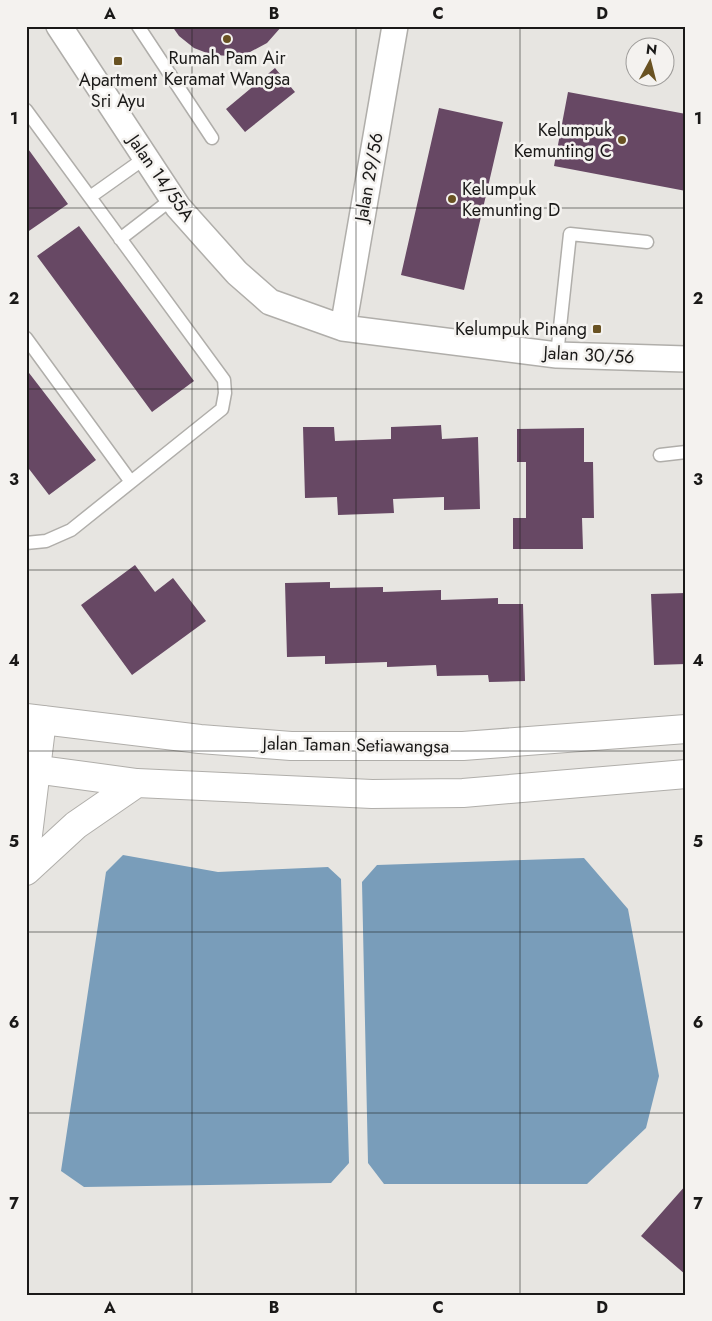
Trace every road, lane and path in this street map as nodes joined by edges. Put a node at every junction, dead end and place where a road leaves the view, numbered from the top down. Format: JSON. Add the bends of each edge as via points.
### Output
{"nodes":[{"id":1,"x":59,"y":26,"type":"edge"},
{"id":2,"x":138,"y":26,"type":"edge"},
{"id":3,"x":395,"y":26,"type":"edge"},
{"id":4,"x":26,"y":110,"type":"edge"},
{"id":5,"x":212,"y":138,"type":"dead end"},
{"id":6,"x":145,"y":158,"type":"junction"},
{"id":7,"x":90,"y":197,"type":"junction"},
{"id":8,"x":172,"y":199,"type":"junction"},
{"id":9,"x":120,"y":239,"type":"junction"},
{"id":10,"x":647,"y":242,"type":"dead end"},
{"id":11,"x":343,"y":328,"type":"junction"},
{"id":12,"x":26,"y":338,"type":"edge"},
{"id":13,"x":556,"y":355,"type":"junction"},
{"id":14,"x":686,"y":359,"type":"edge"},
{"id":15,"x":686,"y":452,"type":"edge"},
{"id":16,"x":660,"y":454,"type":"dead end"},
{"id":17,"x":131,"y":482,"type":"junction"},
{"id":18,"x":26,"y":543,"type":"edge"},
{"id":19,"x":34,"y":719,"type":"edge"},
{"id":20,"x":686,"y":729,"type":"edge"},
{"id":21,"x":31,"y":769,"type":"edge"},
{"id":22,"x":686,"y":774,"type":"edge"},
{"id":23,"x":138,"y":783,"type":"junction"},
{"id":24,"x":26,"y":851,"type":"edge"},
{"id":25,"x":26,"y":871,"type":"edge"}],
"edges":[{"from":1,"to":6,"type":"street","name":"Jalan 14/55A"},
{"from":2,"to":5,"type":"lane"},
{"from":3,"to":11,"type":"street","name":"Jalan 29/56"},
{"from":4,"to":7,"type":"lane"},
{"from":6,"to":7,"type":"lane"},
{"from":6,"to":8,"type":"street","name":"Jalan 14/55A"},
{"from":7,"to":9,"type":"lane"},
{"from":8,"to":9,"type":"lane"},
{"from":8,"to":11,"type":"street","name":"Jalan 14/55A","via":[[237,274],[270,302]]},
{"from":9,"to":17,"type":"lane","via":[[224,380],[226,393],[222,409]]},
{"from":10,"to":13,"type":"lane","via":[[570,234]]},
{"from":11,"to":13,"type":"street","name":"Jalan 30/56"},
{"from":12,"to":17,"type":"lane"},
{"from":13,"to":14,"type":"street","name":"Jalan 30/56"},
{"from":15,"to":16,"type":"lane"},
{"from":17,"to":18,"type":"lane","via":[[71,530],[46,541]]},
{"from":19,"to":20,"type":"main road","name":"Jalan Taman Setiawangsa","via":[[200,739],[291,746],[463,746]]},
{"from":19,"to":21,"type":"main road"},
{"from":21,"to":23,"type":"main road"},
{"from":21,"to":24,"type":"main road"},
{"from":22,"to":23,"type":"main road","via":[[463,792],[372,794]]},
{"from":23,"to":25,"type":"main road","via":[[76,825]]}]}
